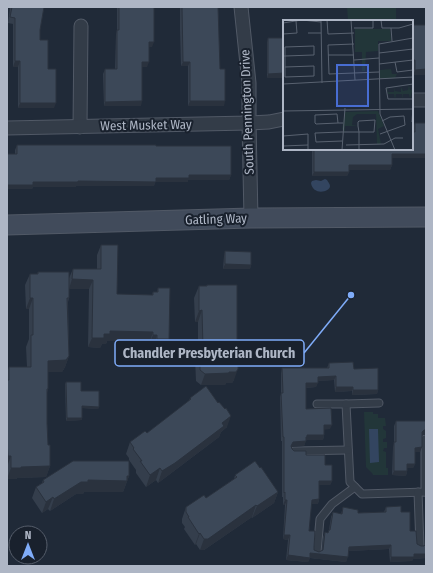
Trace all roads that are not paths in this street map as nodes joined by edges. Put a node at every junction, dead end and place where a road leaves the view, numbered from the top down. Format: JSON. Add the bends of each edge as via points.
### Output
{"nodes":[{"id":1,"x":241,"y":7,"type":"edge"},
{"id":2,"x":81,"y":26,"type":"dead end"},
{"id":3,"x":413,"y":100,"type":"edge"},
{"id":4,"x":426,"y":100,"type":"edge"},
{"id":5,"x":283,"y":119,"type":"edge"},
{"id":6,"x":249,"y":123,"type":"junction"},
{"id":7,"x":80,"y":127,"type":"junction"},
{"id":8,"x":7,"y":128,"type":"edge"},
{"id":9,"x":426,"y":217,"type":"edge"},
{"id":10,"x":251,"y":218,"type":"junction"},
{"id":11,"x":7,"y":225,"type":"edge"},
{"id":12,"x":379,"y":403,"type":"dead end"},
{"id":13,"x":316,"y":404,"type":"dead end"},
{"id":14,"x":346,"y":404,"type":"junction"},
{"id":15,"x":425,"y":439,"type":"dead end"},
{"id":16,"x":348,"y":450,"type":"junction"},
{"id":17,"x":294,"y":451,"type":"edge"},
{"id":18,"x":355,"y":487,"type":"junction"},
{"id":19,"x":423,"y":492,"type":"edge"},
{"id":20,"x":420,"y":546,"type":"edge"},
{"id":21,"x":317,"y":552,"type":"edge"}],
"edges":[{"from":1,"to":6,"type":"street","name":"South Pennington Drive","via":[[249,83]]},
{"from":2,"to":7,"type":"street"},
{"from":3,"to":4,"type":"street"},
{"from":5,"to":6,"type":"street","name":"West Musket Way"},
{"from":6,"to":7,"type":"street","name":"West Musket Way"},
{"from":6,"to":10,"type":"street","name":"South Pennington Drive"},
{"from":7,"to":8,"type":"street","name":"West Musket Way"},
{"from":9,"to":10,"type":"street","name":"Gatling Way"},
{"from":10,"to":11,"type":"street","name":"Gatling Way"},
{"from":12,"to":14,"type":"lane"},
{"from":13,"to":14,"type":"lane"},
{"from":14,"to":16,"type":"lane"},
{"from":15,"to":19,"type":"lane"},
{"from":16,"to":17,"type":"lane"},
{"from":16,"to":18,"type":"lane","via":[[350,482]]},
{"from":18,"to":19,"type":"lane","via":[[362,494]]},
{"from":18,"to":21,"type":"lane","via":[[332,504],[320,519]]},
{"from":19,"to":20,"type":"lane"}]}
